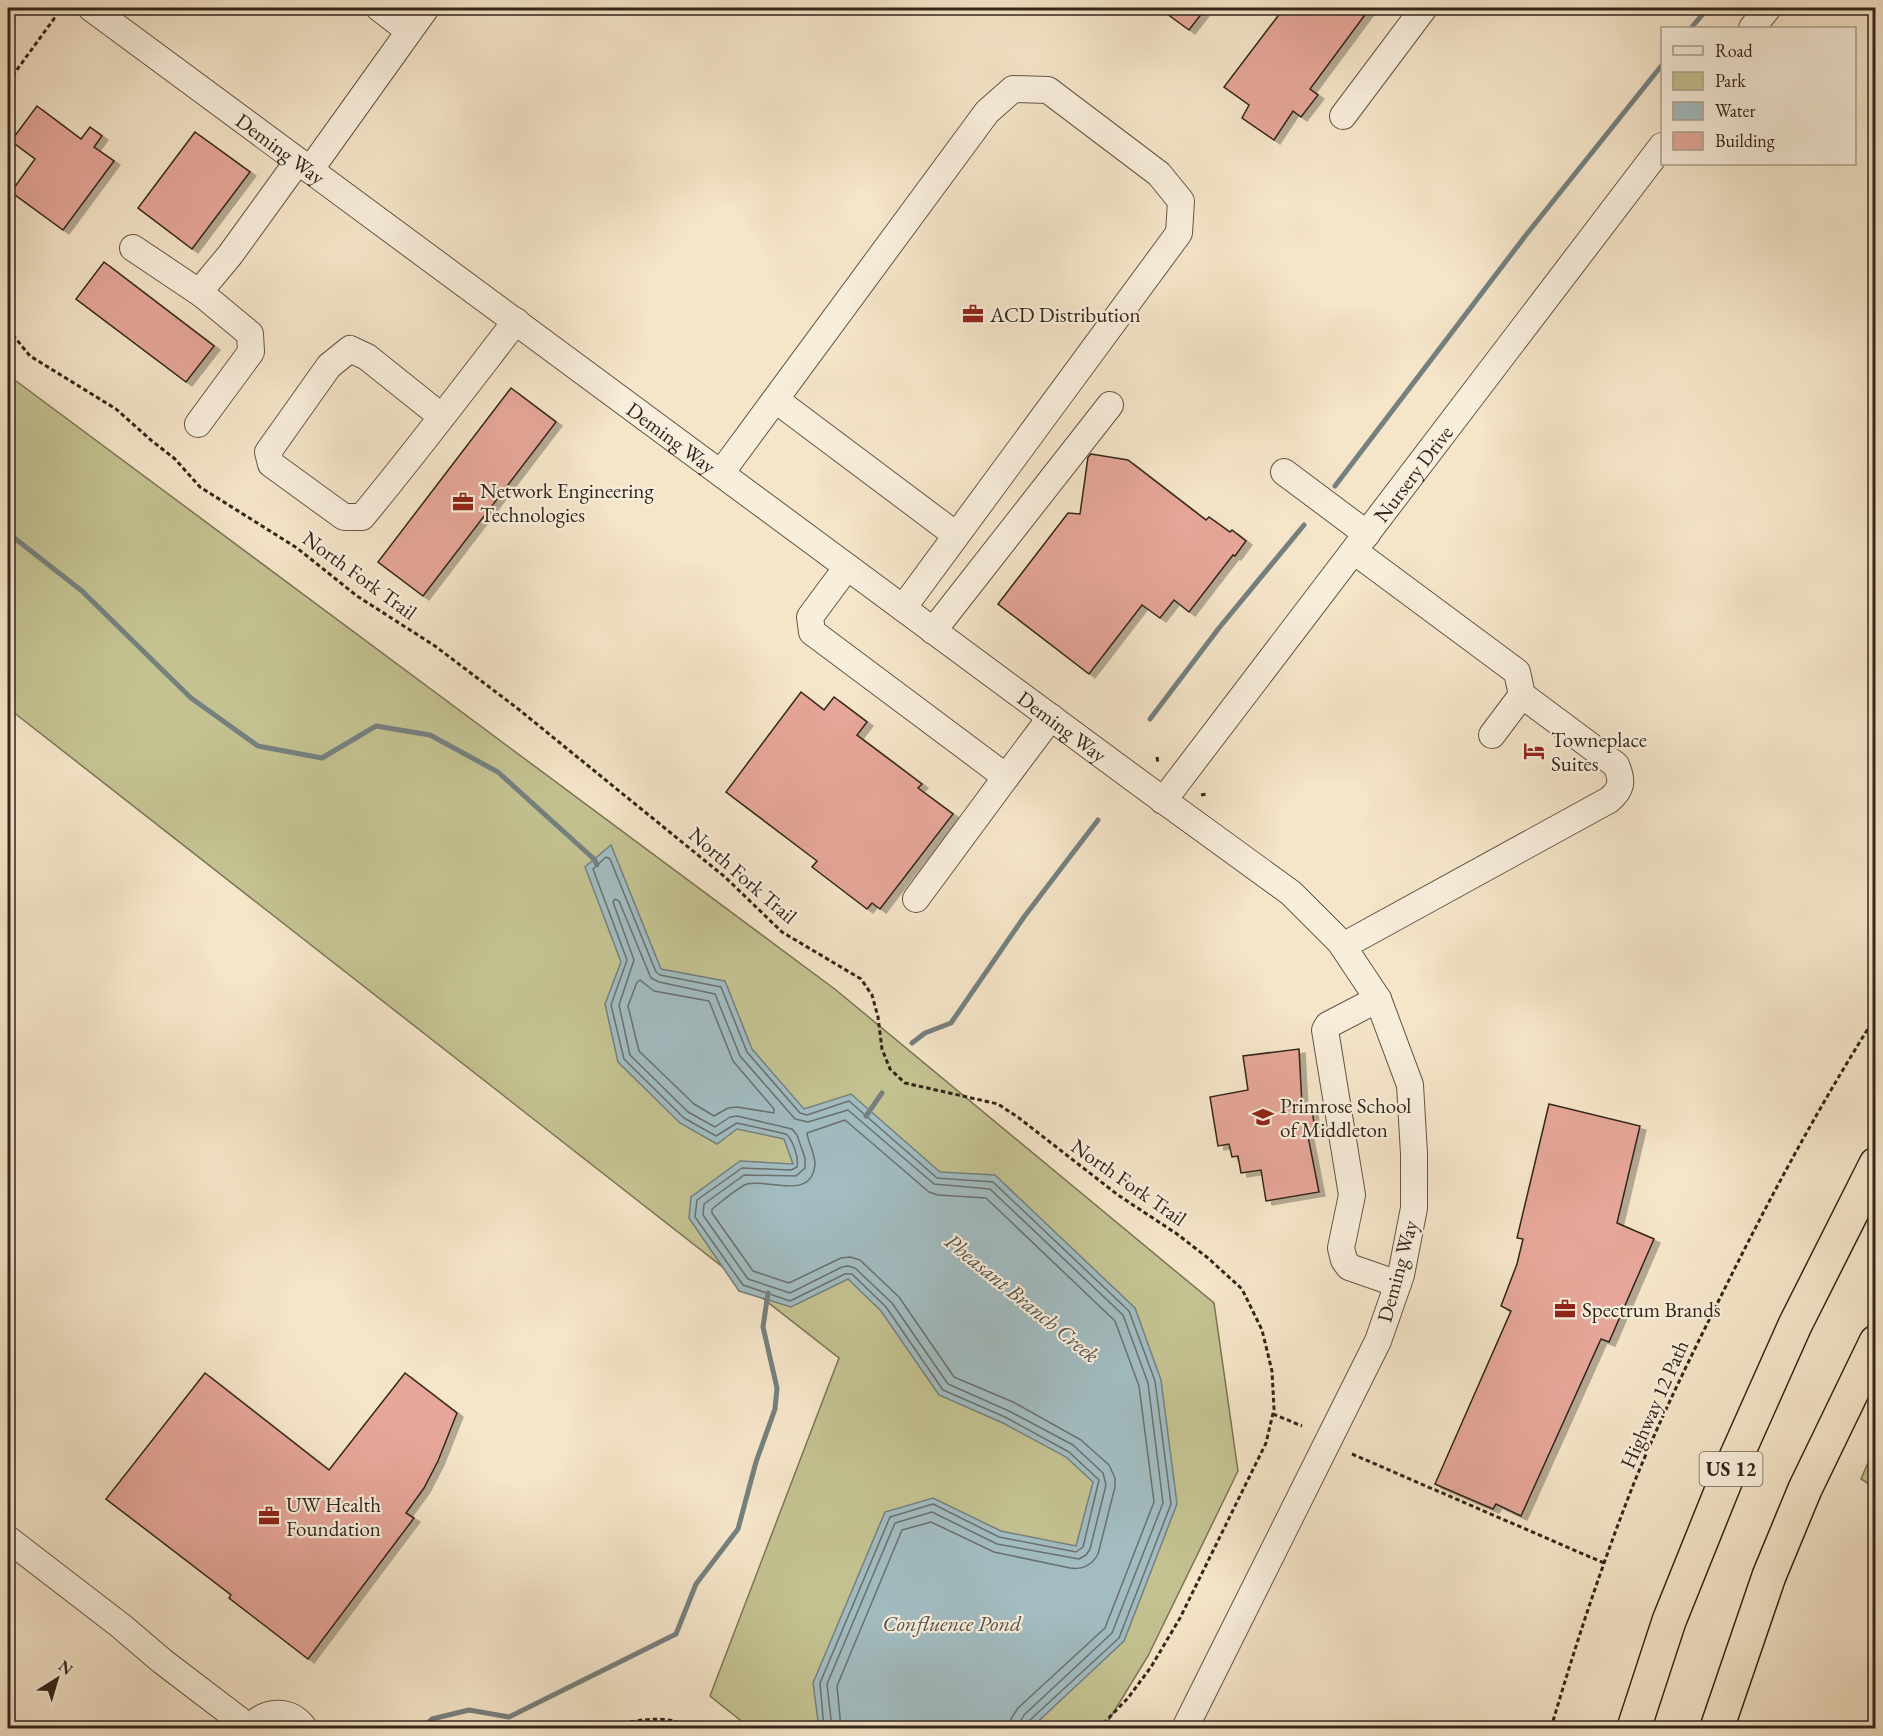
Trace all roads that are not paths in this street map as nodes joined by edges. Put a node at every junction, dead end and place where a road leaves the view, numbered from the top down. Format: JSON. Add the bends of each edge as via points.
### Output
{"nodes":[{"id":1,"x":91,"y":8,"type":"edge"},
{"id":2,"x":379,"y":8,"type":"edge"},
{"id":3,"x":426,"y":8,"type":"edge"},
{"id":4,"x":1424,"y":8,"type":"edge"},
{"id":5,"x":1768,"y":8,"type":"edge"},
{"id":6,"x":118,"y":15,"type":"edge"},
{"id":7,"x":1753,"y":27,"type":"edge"},
{"id":8,"x":409,"y":31,"type":"junction"},
{"id":9,"x":1343,"y":116,"type":"dead end"},
{"id":10,"x":1661,"y":147,"type":"edge"},
{"id":11,"x":304,"y":165,"type":"junction"},
{"id":12,"x":133,"y":248,"type":"dead end"},
{"id":13,"x":203,"y":295,"type":"junction"},
{"id":14,"x":516,"y":321,"type":"junction"},
{"id":15,"x":776,"y":400,"type":"junction"},
{"id":16,"x":1110,"y":405,"type":"dead end"},
{"id":17,"x":442,"y":417,"type":"junction"},
{"id":18,"x":198,"y":424,"type":"dead end"},
{"id":19,"x":1284,"y":472,"type":"dead end"},
{"id":20,"x":721,"y":473,"type":"junction"},
{"id":21,"x":956,"y":535,"type":"junction"},
{"id":22,"x":1360,"y":542,"type":"junction"},
{"id":23,"x":848,"y":567,"type":"junction"},
{"id":24,"x":903,"y":608,"type":"junction"},
{"id":25,"x":933,"y":631,"type":"junction"},
{"id":26,"x":1522,"y":695,"type":"junction"},
{"id":27,"x":1050,"y":717,"type":"junction"},
{"id":28,"x":1492,"y":735,"type":"dead end"},
{"id":29,"x":1006,"y":777,"type":"junction"},
{"id":30,"x":1163,"y":801,"type":"junction"},
{"id":31,"x":916,"y":899,"type":"dead end"},
{"id":32,"x":1343,"y":946,"type":"junction"},
{"id":33,"x":1378,"y":999,"type":"junction"},
{"id":34,"x":1875,"y":1164,"type":"edge"},
{"id":35,"x":1875,"y":1177,"type":"edge"},
{"id":36,"x":1849,"y":1219,"type":"junction"},
{"id":37,"x":1398,"y":1284,"type":"junction"},
{"id":38,"x":1875,"y":1342,"type":"edge"},
{"id":39,"x":8,"y":1539,"type":"edge"},
{"id":40,"x":250,"y":1728,"type":"edge"},
{"id":41,"x":304,"y":1728,"type":"edge"},
{"id":42,"x":1185,"y":1728,"type":"edge"},
{"id":43,"x":1634,"y":1728,"type":"edge"},
{"id":44,"x":1717,"y":1728,"type":"edge"}],
"edges":[{"from":1,"to":6,"type":"street","name":"Deming Way"},
{"from":2,"to":8,"type":"street"},
{"from":3,"to":8,"type":"street"},
{"from":4,"to":9,"type":"street"},
{"from":5,"to":7,"type":"street"},
{"from":6,"to":11,"type":"street","name":"Deming Way"},
{"from":8,"to":11,"type":"street"},
{"from":10,"to":22,"type":"street","name":"Nursery Drive"},
{"from":11,"to":13,"type":"street","via":[[206,285]]},
{"from":11,"to":14,"type":"street","name":"Deming Way"},
{"from":12,"to":13,"type":"street"},
{"from":13,"to":18,"type":"street","via":[[250,334],[251,352]]},
{"from":14,"to":17,"type":"street"},
{"from":14,"to":20,"type":"street","name":"Deming Way"},
{"from":15,"to":20,"type":"street"},
{"from":15,"to":21,"type":"street"},
{"from":15,"to":21,"type":"street","via":[[987,112],[1013,89],[1048,90],[1159,174],[1181,201],[1179,233]]},
{"from":16,"to":25,"type":"street"},
{"from":17,"to":17,"type":"street","via":[[362,517],[344,517],[271,464],[268,452],[329,366],[350,350],[366,357]]},
{"from":19,"to":22,"type":"street"},
{"from":20,"to":23,"type":"street","name":"Deming Way"},
{"from":21,"to":24,"type":"street"},
{"from":22,"to":26,"type":"street","via":[[1517,672]]},
{"from":22,"to":30,"type":"street","name":"Nursery Drive"},
{"from":23,"to":24,"type":"street","name":"Deming Way"},
{"from":23,"to":29,"type":"street","via":[[810,617],[812,632]]},
{"from":24,"to":25,"type":"street","name":"Deming Way"},
{"from":25,"to":27,"type":"street","name":"Deming Way"},
{"from":26,"to":28,"type":"street"},
{"from":26,"to":32,"type":"street","via":[[1616,765],[1621,776],[1617,793]]},
{"from":27,"to":29,"type":"street"},
{"from":27,"to":30,"type":"street","name":"Deming Way"},
{"from":29,"to":31,"type":"street"},
{"from":30,"to":32,"type":"street","name":"Deming Way","via":[[1291,893]]},
{"from":32,"to":33,"type":"street","name":"Deming Way"},
{"from":33,"to":37,"type":"street","name":"Deming Way","via":[[1410,1085],[1414,1208]]},
{"from":33,"to":37,"type":"street","via":[[1324,1030],[1352,1195],[1341,1248],[1344,1260],[1349,1267]]},
{"from":34,"to":36,"type":"highway"},
{"from":35,"to":36,"type":"highway","number":"US 12"},
{"from":36,"to":43,"type":"highway","number":"US 12","via":[[1795,1325],[1725,1482],[1669,1621]]},
{"from":37,"to":42,"type":"street","name":"Deming Way","via":[[1378,1341]]},
{"from":38,"to":44,"type":"highway","via":[[1768,1576]]},
{"from":39,"to":40,"type":"street"},
{"from":40,"to":41,"type":"street","via":[[263,1717],[279,1713],[295,1718]]}]}
